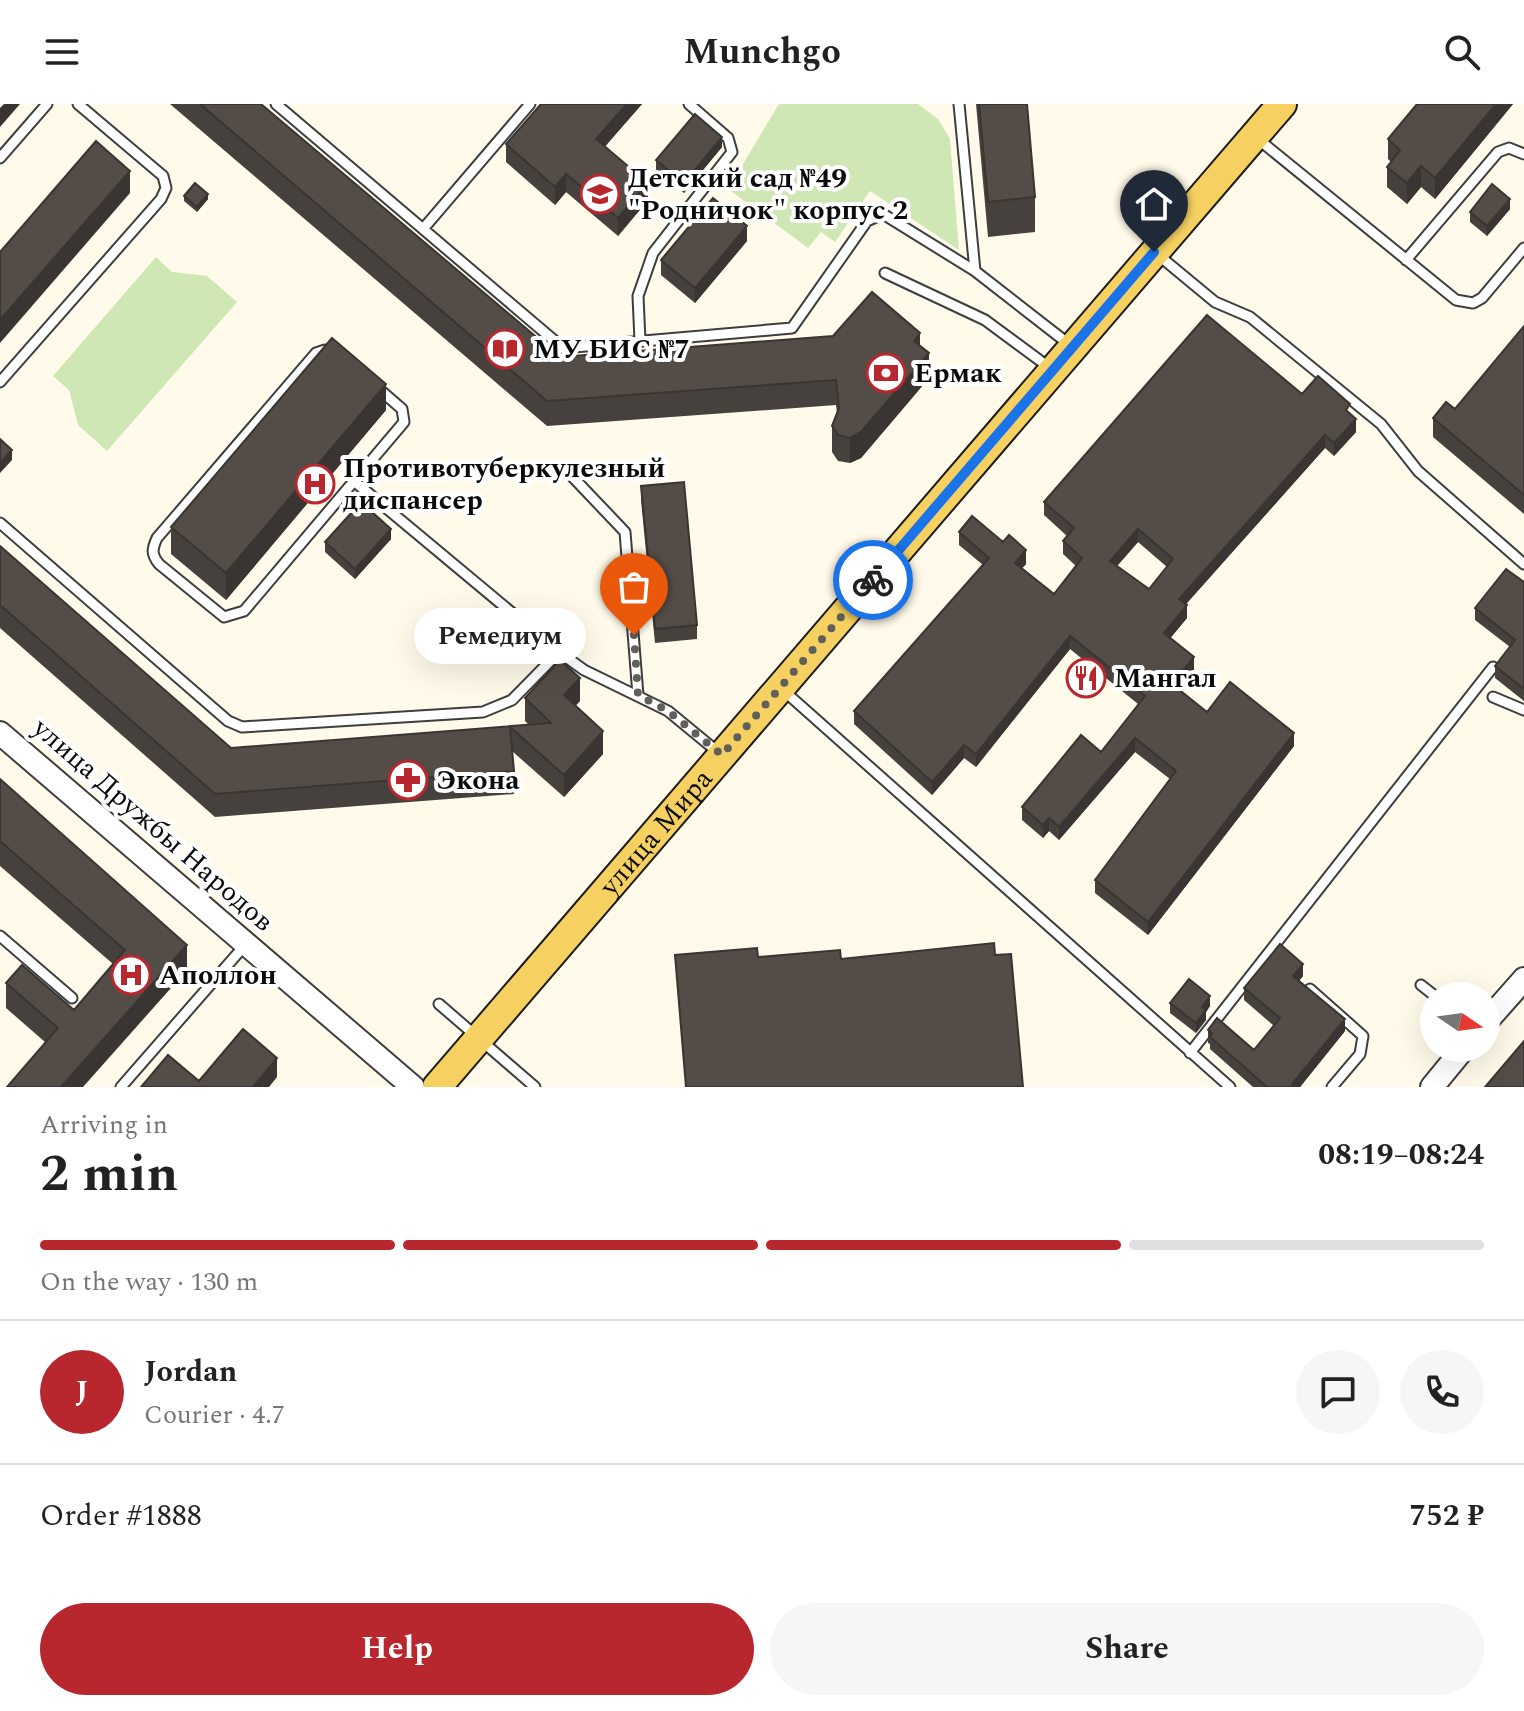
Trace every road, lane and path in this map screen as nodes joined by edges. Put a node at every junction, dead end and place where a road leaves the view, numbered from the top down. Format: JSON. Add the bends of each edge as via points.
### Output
{"nodes":[{"id":1,"x":47,"y":104,"type":"edge"},
{"id":2,"x":78,"y":104,"type":"edge"},
{"id":3,"x":276,"y":104,"type":"edge"},
{"id":4,"x":530,"y":104,"type":"edge"},
{"id":5,"x":689,"y":104,"type":"edge"},
{"id":6,"x":959,"y":104,"type":"edge"},
{"id":7,"x":1282,"y":104,"type":"edge"},
{"id":8,"x":1255,"y":136,"type":"junction"},
{"id":9,"x":1524,"y":154,"type":"edge"},
{"id":10,"x":0,"y":158,"type":"edge"},
{"id":11,"x":423,"y":229,"type":"junction"},
{"id":12,"x":1524,"y":248,"type":"edge"},
{"id":13,"x":1154,"y":252,"type":"junction"},
{"id":14,"x":1406,"y":260,"type":"junction"},
{"id":15,"x":975,"y":271,"type":"junction"},
{"id":16,"x":885,"y":273,"type":"dead end"},
{"id":17,"x":640,"y":341,"type":"junction"},
{"id":18,"x":1072,"y":348,"type":"junction"},
{"id":19,"x":1053,"y":370,"type":"junction"},
{"id":20,"x":0,"y":382,"type":"edge"},
{"id":21,"x":566,"y":470,"type":"dead end"},
{"id":22,"x":355,"y":482,"type":"junction"},
{"id":23,"x":0,"y":523,"type":"edge"},
{"id":24,"x":1524,"y":564,"type":"edge"},
{"id":25,"x":559,"y":652,"type":"junction"},
{"id":26,"x":1493,"y":667,"type":"edge"},
{"id":27,"x":780,"y":687,"type":"junction"},
{"id":28,"x":638,"y":695,"type":"junction"},
{"id":29,"x":1493,"y":697,"type":"dead end"},
{"id":30,"x":1524,"y":710,"type":"edge"},
{"id":31,"x":0,"y":733,"type":"edge"},
{"id":32,"x":722,"y":755,"type":"junction"},
{"id":33,"x":0,"y":936,"type":"edge"},
{"id":34,"x":245,"y":945,"type":"junction"},
{"id":35,"x":1524,"y":979,"type":"edge"},
{"id":36,"x":1310,"y":989,"type":"edge"},
{"id":37,"x":72,"y":998,"type":"dead end"},
{"id":38,"x":439,"y":1004,"type":"dead end"},
{"id":39,"x":1500,"y":1006,"type":"edge"},
{"id":40,"x":479,"y":1038,"type":"junction"},
{"id":41,"x":1190,"y":1053,"type":"junction"},
{"id":42,"x":1453,"y":1062,"type":"edge"},
{"id":43,"x":121,"y":1087,"type":"edge"},
{"id":44,"x":413,"y":1087,"type":"edge"},
{"id":45,"x":437,"y":1087,"type":"edge"},
{"id":46,"x":535,"y":1087,"type":"edge"},
{"id":47,"x":1230,"y":1087,"type":"edge"},
{"id":48,"x":1332,"y":1087,"type":"edge"},
{"id":49,"x":1432,"y":1087,"type":"edge"}],
"edges":[{"from":1,"to":10,"type":"lane"},
{"from":2,"to":20,"type":"lane","via":[[163,176],[166,188]]},
{"from":3,"to":11,"type":"lane"},
{"from":4,"to":11,"type":"lane"},
{"from":5,"to":17,"type":"lane","via":[[728,138],[732,152],[653,253],[638,296]]},
{"from":6,"to":15,"type":"lane"},
{"from":7,"to":8,"type":"main road","name":"улица Мира"},
{"from":8,"to":13,"type":"main road","name":"улица Мира"},
{"from":8,"to":14,"type":"lane"},
{"from":9,"to":14,"type":"lane","via":[[1509,148],[1498,152]]},
{"from":11,"to":17,"type":"lane","via":[[563,348]]},
{"from":12,"to":14,"type":"lane","via":[[1473,303],[1456,300]]},
{"from":13,"to":18,"type":"main road","name":"улица Мира"},
{"from":13,"to":24,"type":"lane","via":[[1215,302],[1250,317],[1381,424],[1418,471]]},
{"from":15,"to":17,"type":"lane","via":[[894,217],[876,214],[792,328]]},
{"from":15,"to":18,"type":"lane"},
{"from":16,"to":19,"type":"lane","via":[[985,320]]},
{"from":18,"to":19,"type":"main road","name":"улица Мира"},
{"from":19,"to":27,"type":"main road","name":"улица Мира"},
{"from":21,"to":28,"type":"lane","via":[[625,532]]},
{"from":22,"to":22,"type":"lane","via":[[235,616],[214,611],[153,556],[157,538],[316,353],[325,350],[341,356],[405,416],[401,428]]},
{"from":22,"to":25,"type":"lane"},
{"from":23,"to":25,"type":"lane","via":[[228,721],[242,727],[483,712],[512,700]]},
{"from":25,"to":28,"type":"lane"},
{"from":26,"to":41,"type":"lane"},
{"from":27,"to":32,"type":"main road","name":"улица Мира"},
{"from":27,"to":41,"type":"lane"},
{"from":28,"to":32,"type":"lane","via":[[668,711]]},
{"from":29,"to":30,"type":"lane"},
{"from":31,"to":34,"type":"street","name":"улица Дружбы Народов"},
{"from":32,"to":40,"type":"main road","name":"улица Мира"},
{"from":33,"to":37,"type":"lane"},
{"from":34,"to":43,"type":"lane"},
{"from":34,"to":44,"type":"street","name":"улица Дружбы Народов"},
{"from":35,"to":39,"type":"street"},
{"from":36,"to":48,"type":"lane","via":[[1363,1036],[1360,1054]]},
{"from":38,"to":40,"type":"lane"},
{"from":40,"to":45,"type":"main road","name":"улица Мира"},
{"from":40,"to":46,"type":"lane"},
{"from":41,"to":47,"type":"lane"},
{"from":42,"to":49,"type":"street"}]}
